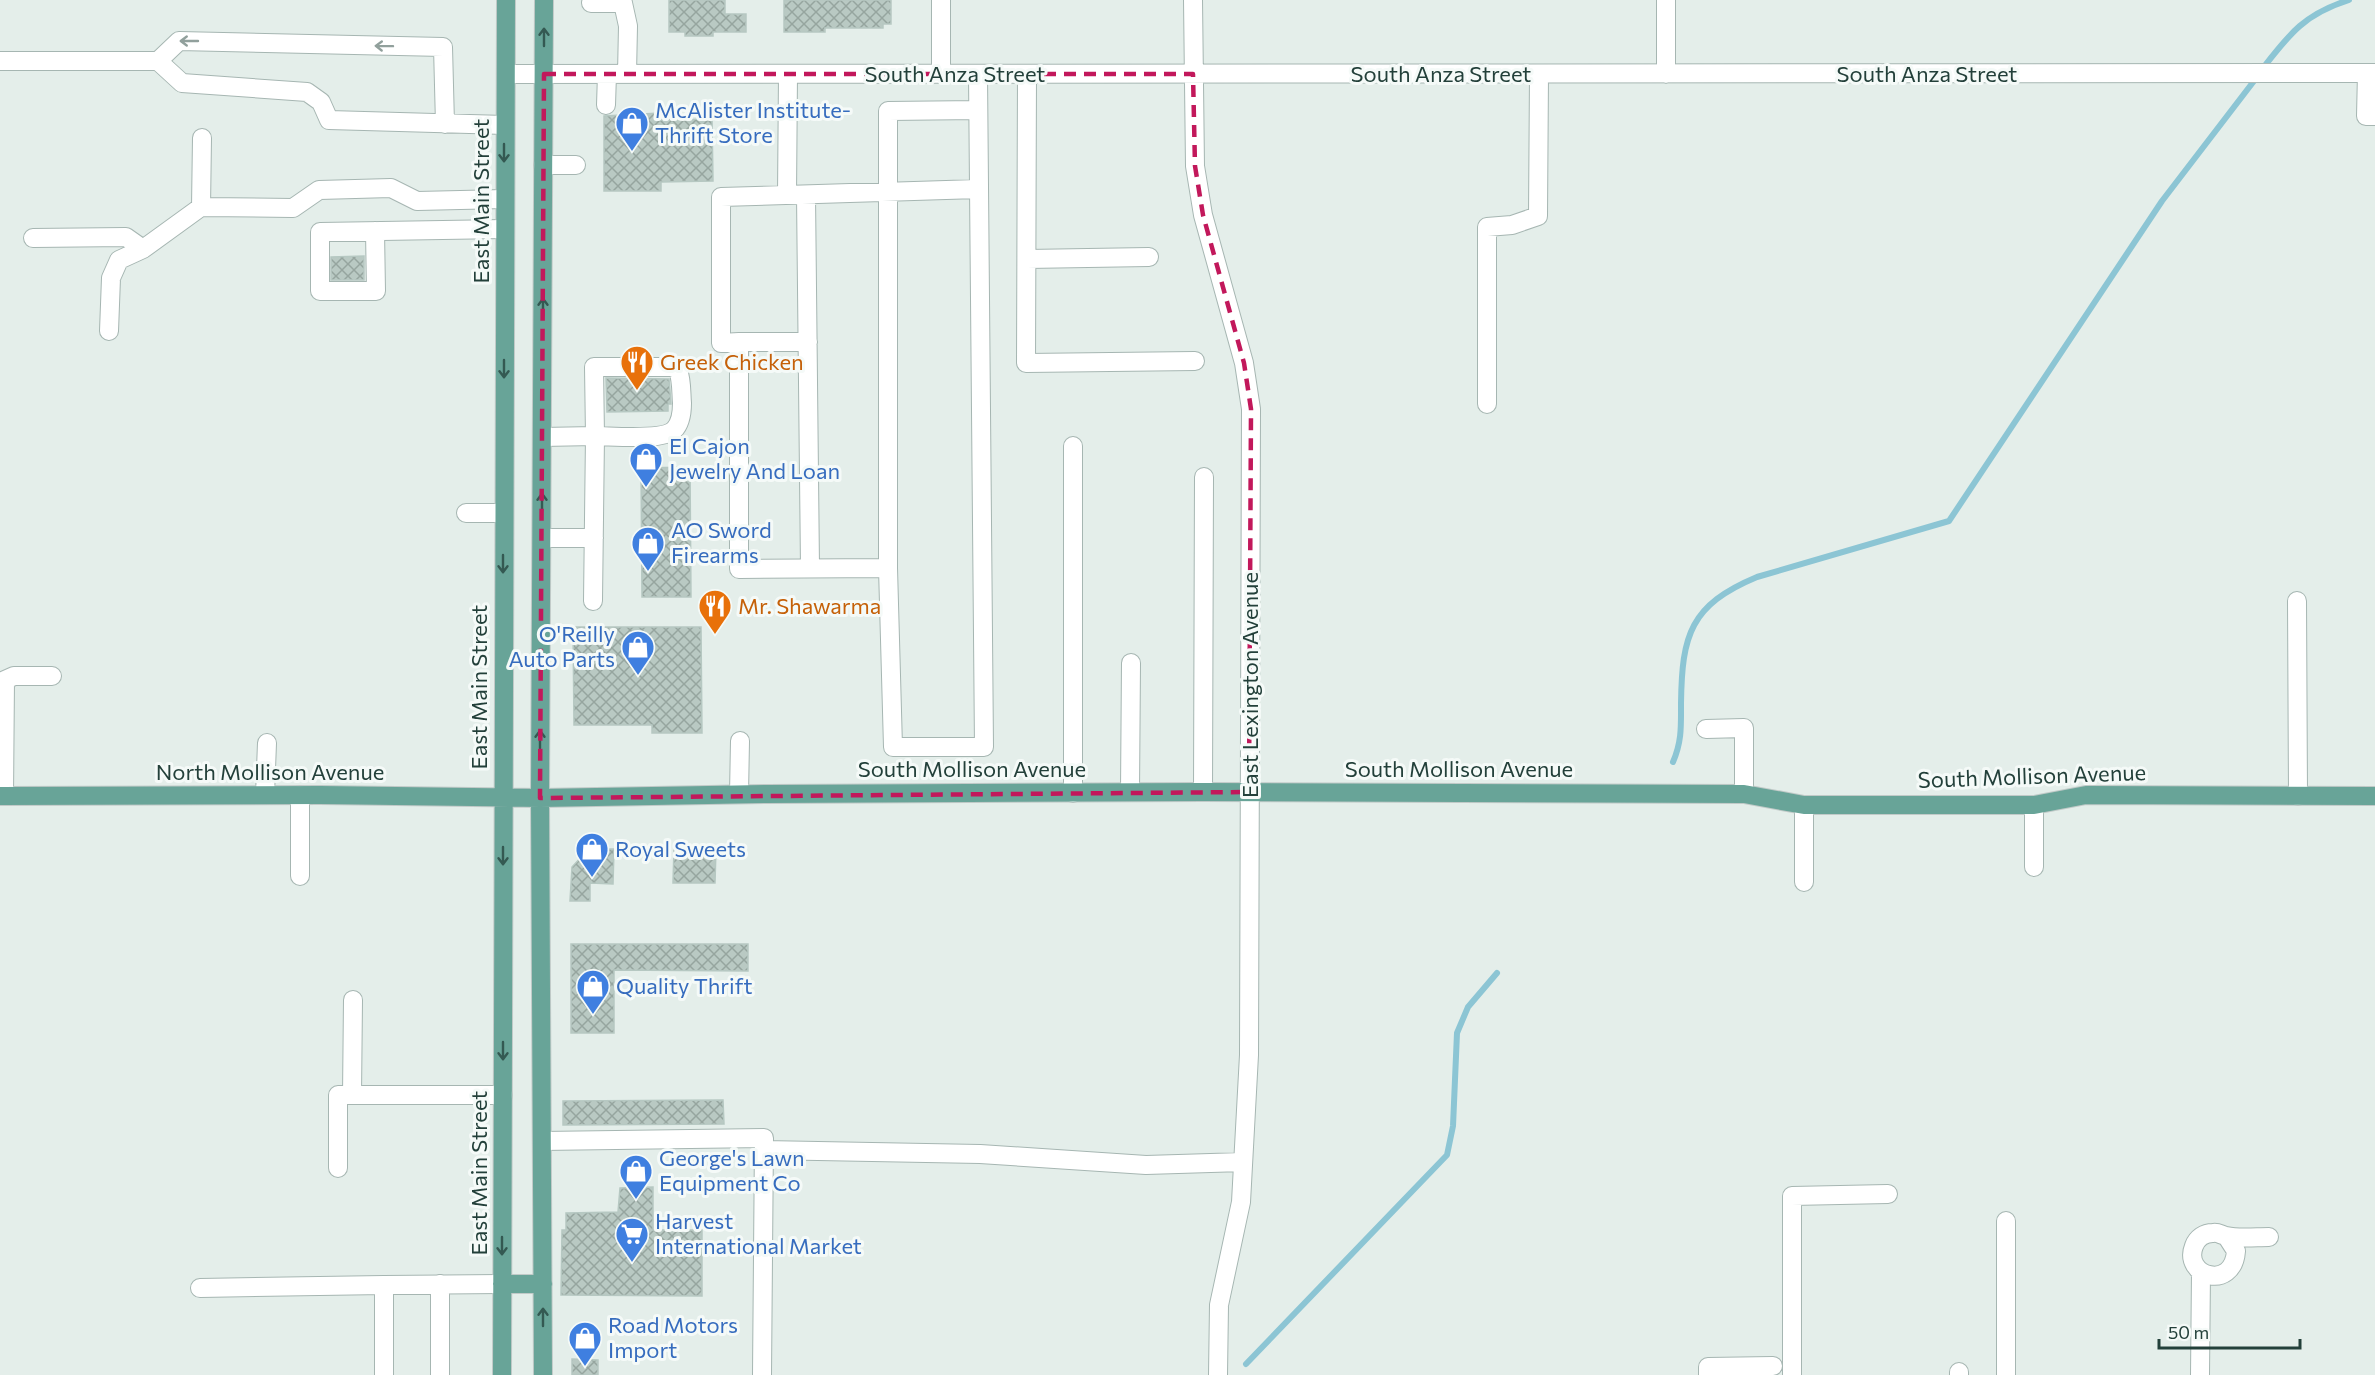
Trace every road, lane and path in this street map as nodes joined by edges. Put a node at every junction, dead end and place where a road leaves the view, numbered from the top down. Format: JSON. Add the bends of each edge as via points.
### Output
{"nodes":[{"id":1,"x":506,"y":0,"type":"edge"},
{"id":2,"x":544,"y":0,"type":"edge"},
{"id":3,"x":941,"y":0,"type":"edge"},
{"id":4,"x":1192,"y":0,"type":"edge"},
{"id":5,"x":1666,"y":0,"type":"edge"},
{"id":6,"x":591,"y":3,"type":"dead end"},
{"id":7,"x":0,"y":61,"type":"edge"},
{"id":8,"x":158,"y":61,"type":"junction"},
{"id":9,"x":2371,"y":73,"type":"edge"},
{"id":10,"x":507,"y":74,"type":"junction"},
{"id":11,"x":544,"y":74,"type":"junction"},
{"id":12,"x":607,"y":74,"type":"junction"},
{"id":13,"x":627,"y":74,"type":"junction"},
{"id":14,"x":788,"y":74,"type":"junction"},
{"id":15,"x":941,"y":74,"type":"junction"},
{"id":16,"x":978,"y":74,"type":"junction"},
{"id":17,"x":1027,"y":74,"type":"junction"},
{"id":18,"x":1192,"y":74,"type":"junction"},
{"id":19,"x":1539,"y":74,"type":"junction"},
{"id":20,"x":1666,"y":74,"type":"junction"},
{"id":21,"x":606,"y":105,"type":"dead end"},
{"id":22,"x":978,"y":110,"type":"junction"},
{"id":23,"x":2375,"y":116,"type":"edge"},
{"id":24,"x":445,"y":124,"type":"junction"},
{"id":25,"x":505,"y":125,"type":"junction"},
{"id":26,"x":202,"y":138,"type":"dead end"},
{"id":27,"x":543,"y":165,"type":"junction"},
{"id":28,"x":576,"y":165,"type":"dead end"},
{"id":29,"x":978,"y":189,"type":"junction"},
{"id":30,"x":887,"y":193,"type":"junction"},
{"id":31,"x":787,"y":195,"type":"junction"},
{"id":32,"x":806,"y":195,"type":"junction"},
{"id":33,"x":504,"y":199,"type":"junction"},
{"id":34,"x":201,"y":207,"type":"junction"},
{"id":35,"x":504,"y":229,"type":"junction"},
{"id":36,"x":375,"y":231,"type":"junction"},
{"id":37,"x":33,"y":238,"type":"dead end"},
{"id":38,"x":143,"y":249,"type":"junction"},
{"id":39,"x":1149,"y":257,"type":"dead end"},
{"id":40,"x":1027,"y":258,"type":"junction"},
{"id":41,"x":109,"y":331,"type":"dead end"},
{"id":42,"x":739,"y":342,"type":"junction"},
{"id":43,"x":808,"y":342,"type":"junction"},
{"id":44,"x":1195,"y":361,"type":"dead end"},
{"id":45,"x":1487,"y":404,"type":"dead end"},
{"id":46,"x":595,"y":436,"type":"junction"},
{"id":47,"x":542,"y":437,"type":"junction"},
{"id":48,"x":1073,"y":446,"type":"dead end"},
{"id":49,"x":1204,"y":477,"type":"dead end"},
{"id":50,"x":466,"y":513,"type":"dead end"},
{"id":51,"x":504,"y":513,"type":"junction"},
{"id":52,"x":542,"y":538,"type":"junction"},
{"id":53,"x":594,"y":538,"type":"junction"},
{"id":54,"x":810,"y":568,"type":"junction"},
{"id":55,"x":888,"y":568,"type":"junction"},
{"id":56,"x":593,"y":601,"type":"dead end"},
{"id":57,"x":2297,"y":601,"type":"dead end"},
{"id":58,"x":1131,"y":663,"type":"dead end"},
{"id":59,"x":52,"y":676,"type":"dead end"},
{"id":60,"x":1706,"y":729,"type":"dead end"},
{"id":61,"x":740,"y":741,"type":"dead end"},
{"id":62,"x":267,"y":743,"type":"dead end"},
{"id":63,"x":1130,"y":792,"type":"junction"},
{"id":64,"x":1203,"y":792,"type":"junction"},
{"id":65,"x":1249,"y":792,"type":"junction"},
{"id":66,"x":1073,"y":793,"type":"junction"},
{"id":67,"x":739,"y":794,"type":"junction"},
{"id":68,"x":1744,"y":794,"type":"junction"},
{"id":69,"x":265,"y":795,"type":"junction"},
{"id":70,"x":300,"y":795,"type":"junction"},
{"id":71,"x":2,"y":796,"type":"edge"},
{"id":72,"x":2298,"y":796,"type":"junction"},
{"id":73,"x":2375,"y":796,"type":"edge"},
{"id":74,"x":503,"y":797,"type":"junction"},
{"id":75,"x":540,"y":798,"type":"junction"},
{"id":76,"x":1804,"y":805,"type":"junction"},
{"id":77,"x":2034,"y":805,"type":"junction"},
{"id":78,"x":2034,"y":867,"type":"dead end"},
{"id":79,"x":300,"y":876,"type":"dead end"},
{"id":80,"x":1804,"y":882,"type":"dead end"},
{"id":81,"x":353,"y":1000,"type":"dead end"},
{"id":82,"x":352,"y":1095,"type":"junction"},
{"id":83,"x":503,"y":1095,"type":"junction"},
{"id":84,"x":542,"y":1141,"type":"junction"},
{"id":85,"x":764,"y":1150,"type":"junction"},
{"id":86,"x":1243,"y":1162,"type":"junction"},
{"id":87,"x":338,"y":1168,"type":"dead end"},
{"id":88,"x":1888,"y":1194,"type":"dead end"},
{"id":89,"x":2006,"y":1221,"type":"dead end"},
{"id":90,"x":2227,"y":1237,"type":"junction"},
{"id":91,"x":2269,"y":1237,"type":"dead end"},
{"id":92,"x":2201,"y":1272,"type":"junction"},
{"id":93,"x":440,"y":1284,"type":"junction"},
{"id":94,"x":502,"y":1284,"type":"junction"},
{"id":95,"x":543,"y":1284,"type":"junction"},
{"id":96,"x":384,"y":1285,"type":"junction"},
{"id":97,"x":200,"y":1288,"type":"dead end"},
{"id":98,"x":1773,"y":1366,"type":"dead end"},
{"id":99,"x":384,"y":1375,"type":"edge"},
{"id":100,"x":440,"y":1375,"type":"edge"},
{"id":101,"x":502,"y":1375,"type":"edge"},
{"id":102,"x":543,"y":1375,"type":"edge"},
{"id":103,"x":762,"y":1375,"type":"edge"},
{"id":104,"x":1218,"y":1375,"type":"edge"},
{"id":105,"x":1708,"y":1375,"type":"edge"},
{"id":106,"x":1792,"y":1375,"type":"edge"},
{"id":107,"x":2006,"y":1375,"type":"edge"},
{"id":108,"x":2200,"y":1375,"type":"edge"}],
"edges":[{"from":1,"to":10,"type":"main road","name":"East Main Street"},
{"from":11,"to":2,"type":"main road","one_way":true},
{"from":3,"to":15,"type":"street"},
{"from":4,"to":18,"type":"street","name":"East Lexington Avenue"},
{"from":5,"to":20,"type":"street"},
{"from":6,"to":13,"type":"street","via":[[623,3],[628,26]]},
{"from":7,"to":8,"type":"street"},
{"from":8,"to":24,"type":"street","via":[[182,83],[308,92],[321,102],[329,120]]},
{"from":24,"to":8,"type":"street","one_way":true,"via":[[443,47],[179,41]]},
{"from":9,"to":20,"type":"street","name":"South Anza Street"},
{"from":9,"to":23,"type":"street","via":[[2367,116]]},
{"from":10,"to":11,"type":"street","name":"South Anza Street"},
{"from":10,"to":25,"type":"main road","name":"East Main Street"},
{"from":11,"to":12,"type":"street","name":"South Anza Street"},
{"from":11,"to":27,"type":"main road"},
{"from":12,"to":13,"type":"street","name":"South Anza Street"},
{"from":12,"to":21,"type":"street"},
{"from":13,"to":14,"type":"street","name":"South Anza Street"},
{"from":14,"to":15,"type":"street","name":"South Anza Street"},
{"from":14,"to":31,"type":"street"},
{"from":15,"to":16,"type":"street","name":"South Anza Street"},
{"from":16,"to":17,"type":"street","name":"South Anza Street"},
{"from":16,"to":22,"type":"street"},
{"from":17,"to":18,"type":"street","name":"South Anza Street"},
{"from":17,"to":40,"type":"street"},
{"from":18,"to":19,"type":"street","name":"South Anza Street"},
{"from":18,"to":65,"type":"street","name":"East Lexington Avenue","via":[[1195,166],[1203,215],[1244,363],[1251,409]]},
{"from":19,"to":20,"type":"street","name":"South Anza Street"},
{"from":19,"to":45,"type":"street","via":[[1538,216],[1512,225],[1487,227]]},
{"from":22,"to":29,"type":"street"},
{"from":22,"to":30,"type":"street","via":[[888,111]]},
{"from":24,"to":25,"type":"street"},
{"from":25,"to":33,"type":"main road","name":"East Main Street","one_way":true},
{"from":26,"to":34,"type":"street"},
{"from":27,"to":28,"type":"street"},
{"from":47,"to":27,"type":"main road","one_way":true},
{"from":29,"to":30,"type":"street"},
{"from":29,"to":55,"type":"street","via":[[984,747],[893,747]]},
{"from":30,"to":32,"type":"street"},
{"from":30,"to":55,"type":"street"},
{"from":31,"to":32,"type":"street"},
{"from":31,"to":42,"type":"street","via":[[721,197],[721,343]]},
{"from":32,"to":43,"type":"street"},
{"from":33,"to":34,"type":"street","via":[[417,201],[391,188],[329,189],[319,190],[293,208]]},
{"from":33,"to":35,"type":"main road","name":"East Main Street"},
{"from":34,"to":38,"type":"street"},
{"from":35,"to":36,"type":"street"},
{"from":35,"to":51,"type":"main road","name":"East Main Street","one_way":true},
{"from":36,"to":36,"type":"street","via":[[320,232],[320,291],[376,291]]},
{"from":37,"to":38,"type":"street","via":[[126,237]]},
{"from":38,"to":41,"type":"street","via":[[119,260],[111,278]]},
{"from":39,"to":40,"type":"street"},
{"from":40,"to":44,"type":"street","via":[[1026,363]]},
{"from":42,"to":43,"type":"street"},
{"from":42,"to":54,"type":"street","via":[[739,569]]},
{"from":43,"to":54,"type":"street"},
{"from":46,"to":46,"type":"street","via":[[655,436],[673,431],[682,410],[678,370],[594,367]]},
{"from":46,"to":47,"type":"street"},
{"from":46,"to":53,"type":"street"},
{"from":52,"to":47,"type":"main road","one_way":true},
{"from":48,"to":66,"type":"street"},
{"from":49,"to":64,"type":"street"},
{"from":50,"to":51,"type":"street"},
{"from":51,"to":74,"type":"main road","name":"East Main Street","one_way":true},
{"from":52,"to":53,"type":"street"},
{"from":75,"to":52,"type":"main road","one_way":true},
{"from":53,"to":56,"type":"street"},
{"from":54,"to":55,"type":"street"},
{"from":57,"to":72,"type":"street"},
{"from":58,"to":63,"type":"street"},
{"from":59,"to":71,"type":"street","via":[[5,680]]},
{"from":60,"to":68,"type":"street","via":[[1744,728]]},
{"from":61,"to":67,"type":"street"},
{"from":62,"to":69,"type":"street"},
{"from":63,"to":64,"type":"main road","name":"South Mollison Avenue"},
{"from":63,"to":66,"type":"main road","name":"South Mollison Avenue"},
{"from":64,"to":65,"type":"main road","name":"South Mollison Avenue"},
{"from":65,"to":68,"type":"main road","name":"South Mollison Avenue"},
{"from":65,"to":86,"type":"street","name":"East Lexington Avenue","via":[[1249,1055]]},
{"from":66,"to":67,"type":"main road","name":"South Mollison Avenue"},
{"from":67,"to":75,"type":"main road","name":"South Mollison Avenue"},
{"from":68,"to":76,"type":"main road","name":"South Mollison Avenue"},
{"from":69,"to":70,"type":"main road","name":"North Mollison Avenue"},
{"from":69,"to":71,"type":"main road","name":"North Mollison Avenue"},
{"from":70,"to":74,"type":"main road","name":"North Mollison Avenue"},
{"from":70,"to":79,"type":"street"},
{"from":72,"to":73,"type":"main road","name":"South Mollison Avenue"},
{"from":72,"to":77,"type":"main road","name":"South Mollison Avenue","via":[[2086,795]]},
{"from":74,"to":75,"type":"main road","name":"North Mollison Avenue"},
{"from":74,"to":83,"type":"main road","name":"East Main Street","one_way":true},
{"from":75,"to":84,"type":"main road"},
{"from":76,"to":77,"type":"main road","name":"South Mollison Avenue"},
{"from":76,"to":80,"type":"street"},
{"from":77,"to":78,"type":"street"},
{"from":81,"to":82,"type":"street"},
{"from":82,"to":83,"type":"street"},
{"from":82,"to":87,"type":"street","via":[[338,1095]]},
{"from":83,"to":94,"type":"main road","name":"East Main Street","one_way":true},
{"from":84,"to":85,"type":"street","via":[[764,1138]]},
{"from":84,"to":95,"type":"main road"},
{"from":85,"to":86,"type":"street","via":[[980,1154],[1146,1165]]},
{"from":85,"to":103,"type":"street"},
{"from":86,"to":104,"type":"street","name":"East Lexington Avenue","via":[[1240,1202],[1219,1305]]},
{"from":88,"to":106,"type":"street","via":[[1792,1196]]},
{"from":89,"to":107,"type":"street"},
{"from":90,"to":91,"type":"street"},
{"from":90,"to":92,"type":"street","via":[[2236,1251],[2232,1268],[2217,1276]]},
{"from":90,"to":92,"type":"street","via":[[2211,1233],[2197,1241],[2193,1257]]},
{"from":92,"to":108,"type":"street"},
{"from":93,"to":94,"type":"street"},
{"from":93,"to":96,"type":"street"},
{"from":93,"to":100,"type":"street"},
{"from":94,"to":95,"type":"main road"},
{"from":94,"to":101,"type":"main road","name":"East Main Street"},
{"from":102,"to":95,"type":"main road","one_way":true},
{"from":96,"to":97,"type":"street"},
{"from":96,"to":99,"type":"street"},
{"from":98,"to":105,"type":"street","via":[[1708,1367]]}]}
